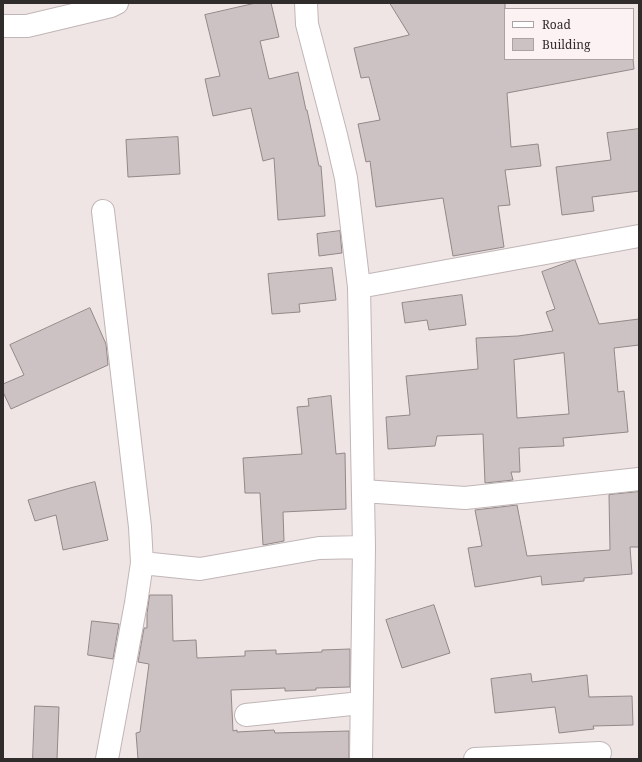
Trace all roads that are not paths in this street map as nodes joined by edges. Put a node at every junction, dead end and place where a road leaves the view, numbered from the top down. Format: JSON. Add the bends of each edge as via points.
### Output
{"nodes":[{"id":1,"x":117,"y":3,"type":"edge"},
{"id":2,"x":306,"y":3,"type":"edge"},
{"id":3,"x":3,"y":26,"type":"edge"},
{"id":4,"x":103,"y":211,"type":"dead end"},
{"id":5,"x":639,"y":236,"type":"edge"},
{"id":6,"x":359,"y":287,"type":"junction"},
{"id":7,"x":639,"y":479,"type":"edge"},
{"id":8,"x":363,"y":491,"type":"junction"},
{"id":9,"x":364,"y":547,"type":"junction"},
{"id":10,"x":142,"y":563,"type":"junction"},
{"id":11,"x":361,"y":703,"type":"junction"},
{"id":12,"x":246,"y":715,"type":"dead end"},
{"id":13,"x":600,"y":753,"type":"dead end"},
{"id":14,"x":107,"y":759,"type":"edge"},
{"id":15,"x":361,"y":759,"type":"edge"},
{"id":16,"x":475,"y":759,"type":"edge"}],
"edges":[{"from":1,"to":3,"type":"street","via":[[27,26]]},
{"from":2,"to":6,"type":"street","via":[[307,24],[346,178]]},
{"from":4,"to":10,"type":"street"},
{"from":5,"to":6,"type":"street"},
{"from":6,"to":8,"type":"street"},
{"from":7,"to":8,"type":"street","via":[[465,498]]},
{"from":8,"to":9,"type":"street"},
{"from":9,"to":10,"type":"street","via":[[319,548],[200,568]]},
{"from":9,"to":11,"type":"street"},
{"from":10,"to":14,"type":"street"},
{"from":11,"to":12,"type":"street"},
{"from":11,"to":15,"type":"street"},
{"from":13,"to":16,"type":"street"}]}
